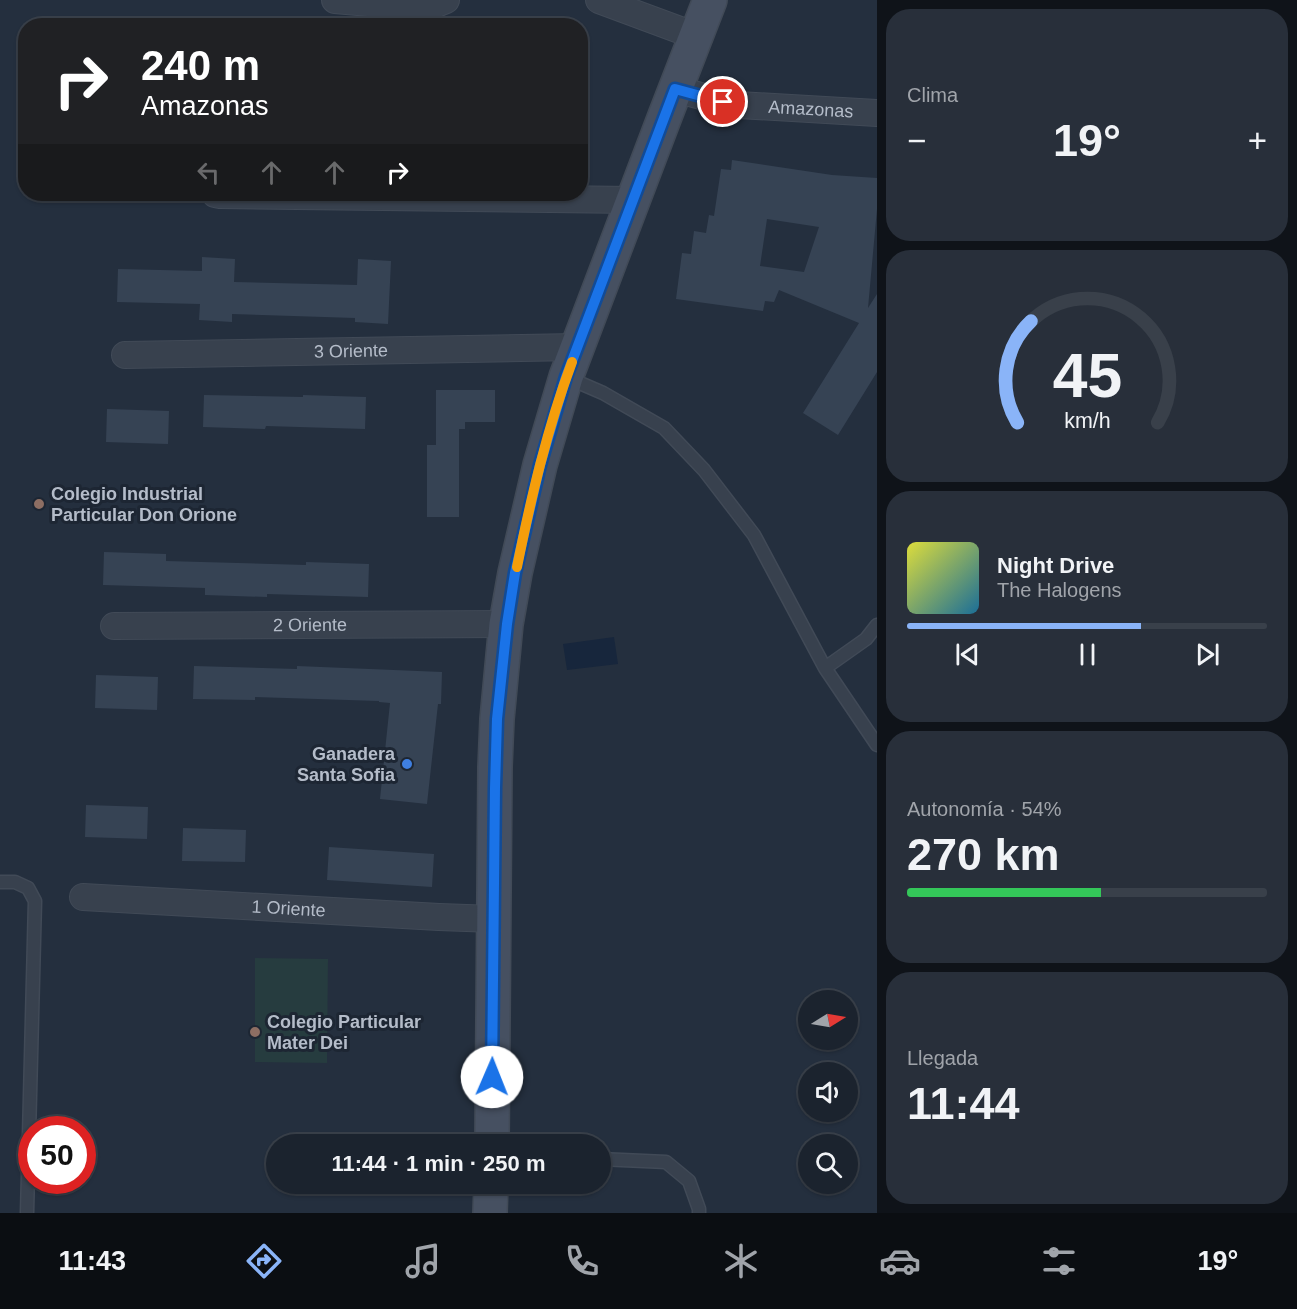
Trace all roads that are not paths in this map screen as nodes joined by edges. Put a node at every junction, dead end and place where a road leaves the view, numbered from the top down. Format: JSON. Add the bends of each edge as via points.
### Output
{"nodes":[{"id":1,"x":335,"y":0,"type":"edge"},
{"id":2,"x":446,"y":0,"type":"edge"},
{"id":3,"x":599,"y":0,"type":"edge"},
{"id":4,"x":710,"y":0,"type":"edge"},
{"id":5,"x":415,"y":4,"type":"edge"},
{"id":6,"x":696,"y":36,"type":"junction"},
{"id":7,"x":675,"y":89,"type":"junction"},
{"id":8,"x":877,"y":113,"type":"edge"},
{"id":9,"x":588,"y":199,"type":"edge"},
{"id":10,"x":633,"y":200,"type":"junction"},
{"id":11,"x":125,"y":355,"type":"dead end"},
{"id":12,"x":572,"y":362,"type":"junction"},
{"id":13,"x":507,"y":624,"type":"junction"},
{"id":14,"x":877,"y":625,"type":"edge"},
{"id":15,"x":114,"y":626,"type":"dead end"},
{"id":16,"x":825,"y":668,"type":"junction"},
{"id":17,"x":877,"y":745,"type":"edge"},
{"id":18,"x":0,"y":882,"type":"edge"},
{"id":19,"x":83,"y":897,"type":"dead end"},
{"id":20,"x":494,"y":919,"type":"junction"},
{"id":21,"x":492,"y":1134,"type":"edge"},
{"id":22,"x":611,"y":1160,"type":"edge"},
{"id":23,"x":491,"y":1194,"type":"edge"},
{"id":24,"x":27,"y":1213,"type":"edge"},
{"id":25,"x":490,"y":1213,"type":"edge"},
{"id":26,"x":699,"y":1213,"type":"edge"}],
"edges":[{"from":1,"to":5,"type":"street"},
{"from":2,"to":5,"type":"street","via":[[434,5]]},
{"from":3,"to":6,"type":"street"},
{"from":4,"to":6,"type":"main road"},
{"from":6,"to":7,"type":"main road"},
{"from":7,"to":8,"type":"street","name":"Amazonas","via":[[740,105]]},
{"from":7,"to":10,"type":"main road"},
{"from":9,"to":10,"type":"street"},
{"from":10,"to":12,"type":"main road"},
{"from":11,"to":12,"type":"street","name":"3 Oriente"},
{"from":12,"to":13,"type":"main road","via":[[540,465]]},
{"from":12,"to":16,"type":"lane","via":[[603,393],[664,428],[704,470],[754,535]]},
{"from":13,"to":15,"type":"street","name":"2 Oriente"},
{"from":13,"to":20,"type":"main road","via":[[497,719]]},
{"from":14,"to":16,"type":"lane","via":[[866,639]]},
{"from":16,"to":17,"type":"lane"},
{"from":18,"to":24,"type":"lane","via":[[15,882],[28,888],[35,901]]},
{"from":19,"to":20,"type":"street","name":"1 Oriente"},
{"from":20,"to":21,"type":"main road"},
{"from":22,"to":26,"type":"lane","via":[[666,1162],[690,1181]]},
{"from":23,"to":25,"type":"main road"}]}
